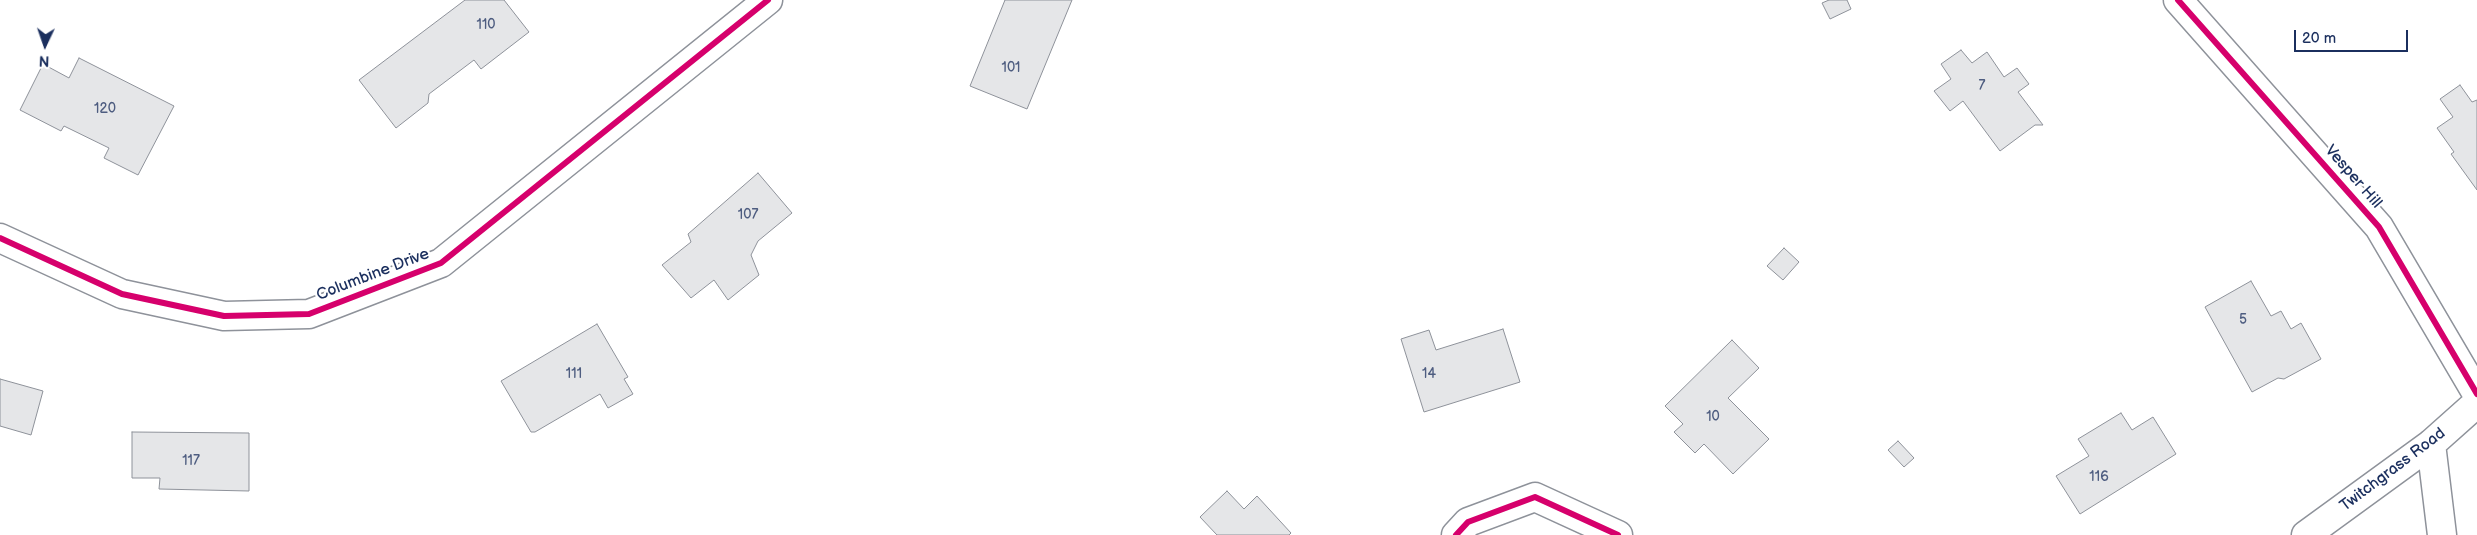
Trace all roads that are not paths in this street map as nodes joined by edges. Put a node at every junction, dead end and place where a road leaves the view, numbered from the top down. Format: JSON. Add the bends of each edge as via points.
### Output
{"nodes":[{"id":1,"x":768,"y":0,"type":"edge"},
{"id":2,"x":2178,"y":0,"type":"edge"},
{"id":3,"x":0,"y":238,"type":"edge"},
{"id":4,"x":2477,"y":394,"type":"edge"},
{"id":5,"x":2477,"y":403,"type":"edge"},
{"id":6,"x":2431,"y":444,"type":"junction"},
{"id":7,"x":1456,"y":535,"type":"edge"},
{"id":8,"x":1618,"y":535,"type":"edge"},
{"id":9,"x":2306,"y":535,"type":"edge"},
{"id":10,"x":2442,"y":535,"type":"edge"}],
"edges":[{"from":1,"to":3,"type":"street","name":"Columbine Drive","via":[[441,263],[309,314],[224,316],[122,294]]},
{"from":2,"to":4,"type":"street","name":"Vesper Hill","via":[[2378,227]]},
{"from":5,"to":6,"type":"street","name":"Twitchgrass Road"},
{"from":6,"to":9,"type":"street","name":"Twitchgrass Road"},
{"from":6,"to":10,"type":"street"},
{"from":7,"to":8,"type":"street","via":[[1468,522],[1535,498]]}]}
